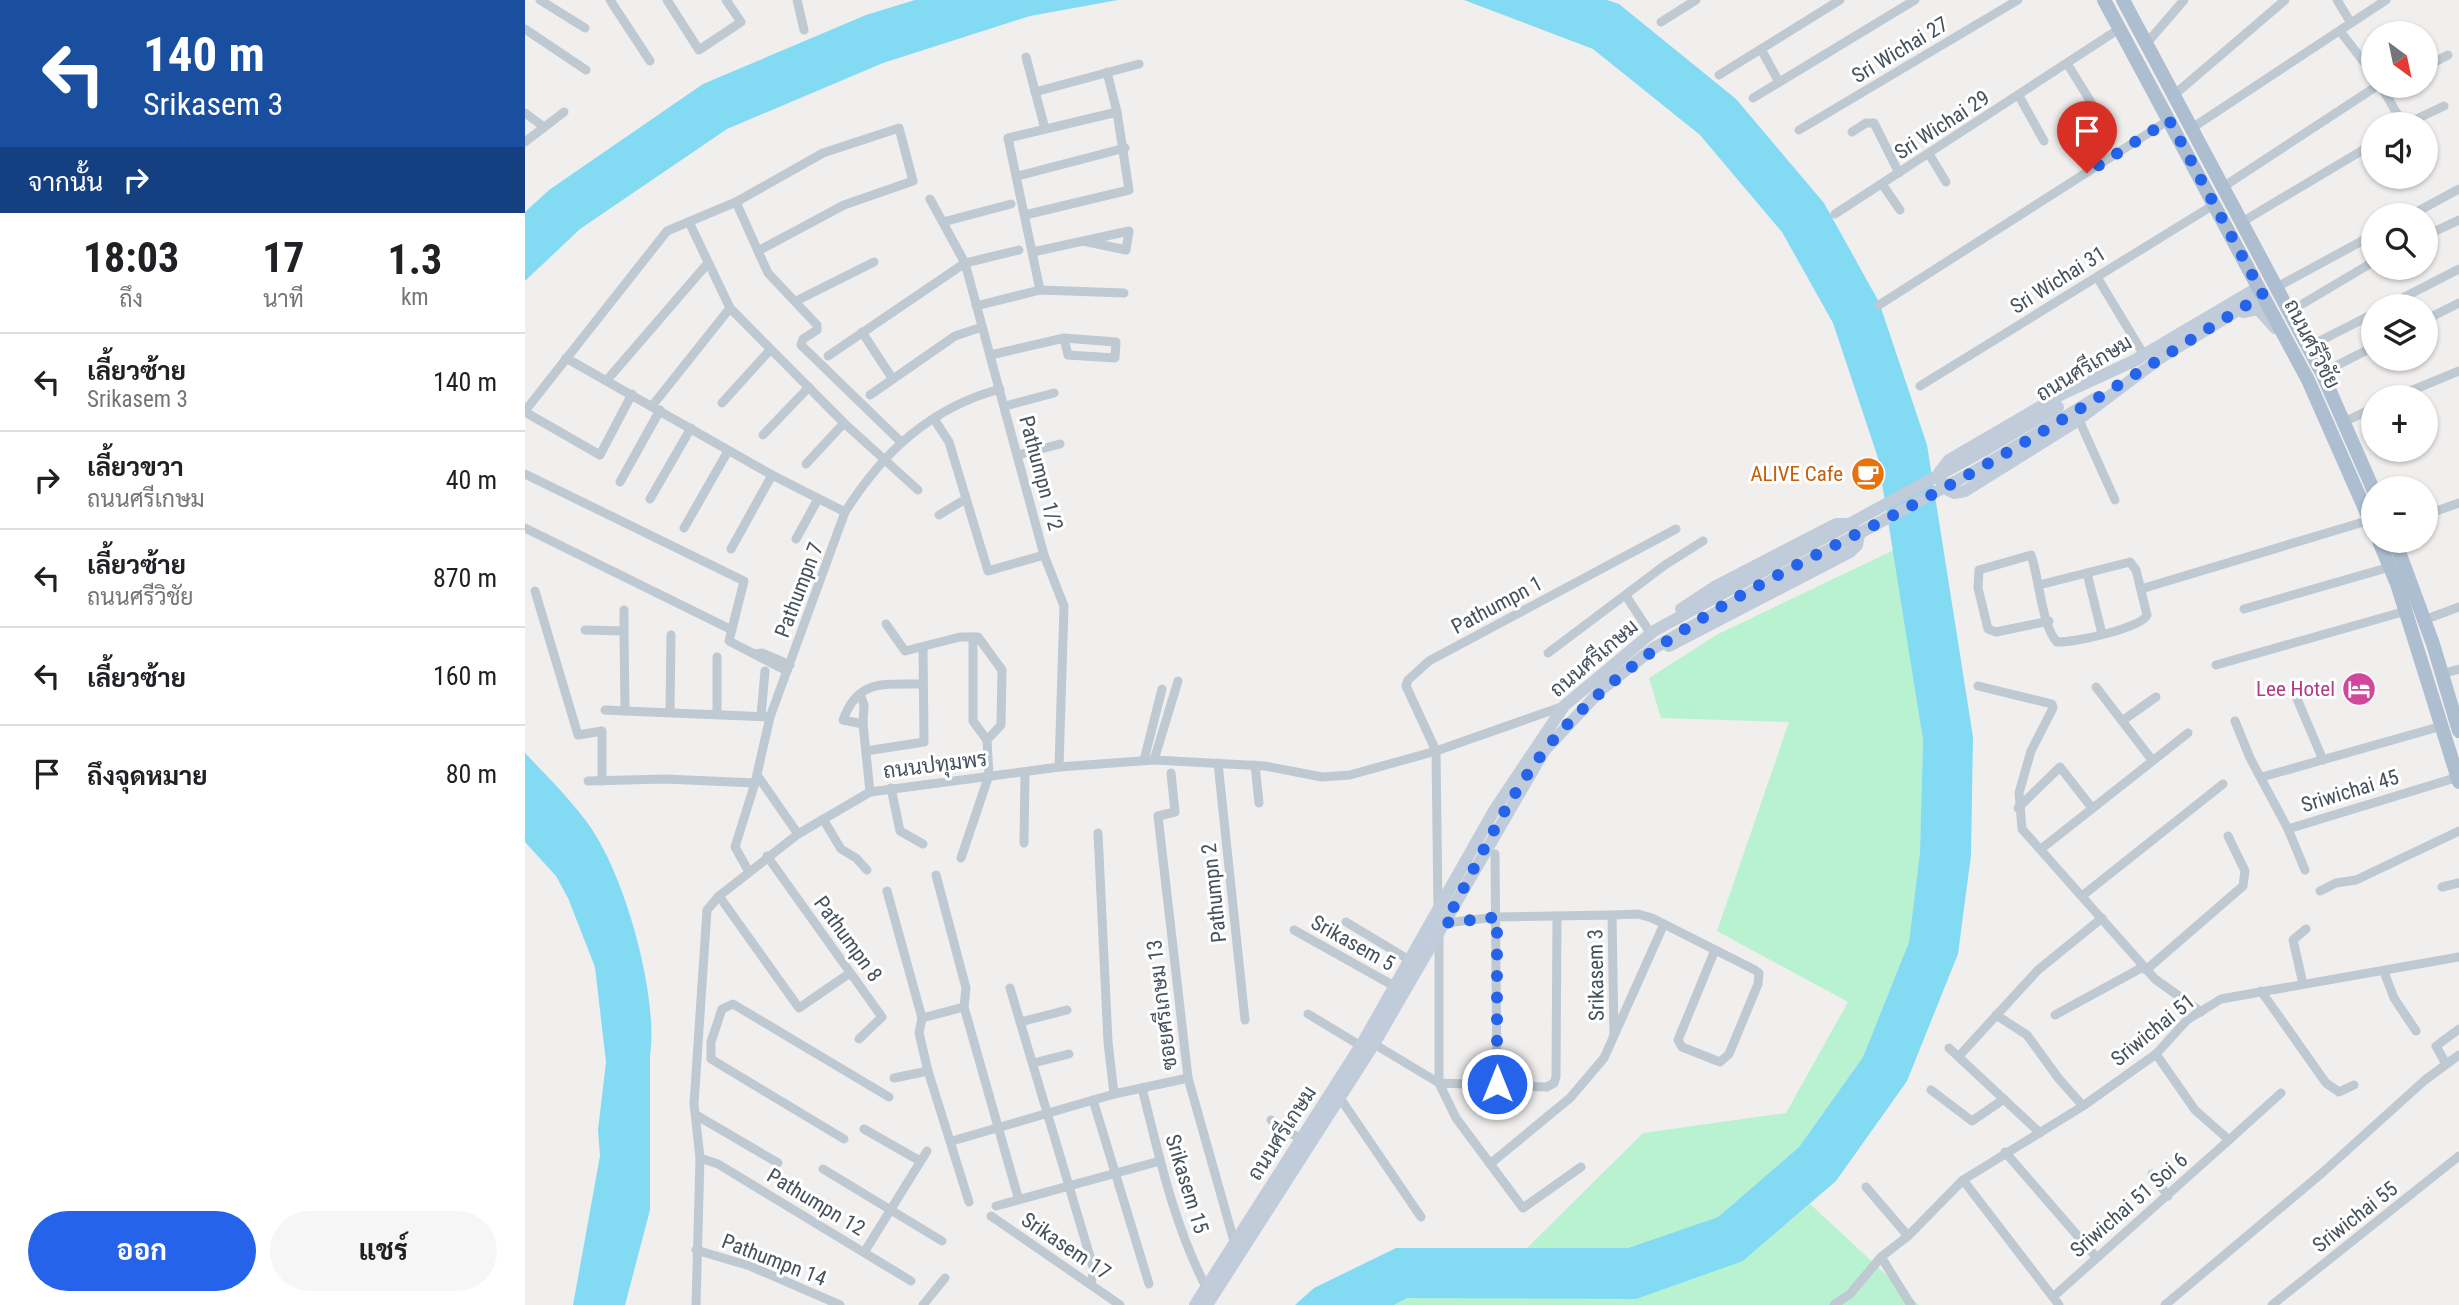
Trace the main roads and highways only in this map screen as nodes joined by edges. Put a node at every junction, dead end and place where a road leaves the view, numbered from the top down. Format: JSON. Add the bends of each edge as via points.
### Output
{"nodes":[{"id":1,"x":2104,"y":0,"type":"edge"},
{"id":2,"x":2123,"y":0,"type":"edge"},
{"id":3,"x":2183,"y":112,"type":"junction"},
{"id":4,"x":2169,"y":120,"type":"junction"},
{"id":5,"x":2229,"y":232,"type":"junction"},
{"id":6,"x":2266,"y":289,"type":"junction"},
{"id":7,"x":2199,"y":328,"type":"junction"},
{"id":8,"x":2301,"y":350,"type":"junction"},
{"id":9,"x":2167,"y":354,"type":"junction"},
{"id":10,"x":2141,"y":357,"type":"junction"},
{"id":11,"x":2337,"y":425,"type":"junction"},
{"id":12,"x":2366,"y":476,"type":"edge"},
{"id":13,"x":2361,"y":492,"type":"edge"},
{"id":14,"x":2384,"y":553,"type":"edge"},
{"id":15,"x":2399,"y":553,"type":"edge"},
{"id":16,"x":1780,"y":569,"type":"junction"},
{"id":17,"x":1653,"y":633,"type":"junction"},
{"id":18,"x":1602,"y":689,"type":"junction"},
{"id":19,"x":2459,"y":731,"type":"edge"},
{"id":20,"x":2458,"y":780,"type":"edge"},
{"id":21,"x":1440,"y":923,"type":"junction"},
{"id":22,"x":1367,"y":1045,"type":"junction"},
{"id":23,"x":1195,"y":1305,"type":"edge"},
{"id":24,"x":1207,"y":1305,"type":"edge"}],
"edges":[{"from":1,"to":4,"type":"main road","name":"ถนนศรีวิชัย"},
{"from":2,"to":3,"type":"main road"},
{"from":3,"to":4,"type":"main road"},
{"from":3,"to":6,"type":"main road","via":[[2245,228]]},
{"from":4,"to":5,"type":"main road","name":"ถนนศรีวิชัย"},
{"from":5,"to":6,"type":"main road","name":"ถนนศรีวิชัย"},
{"from":5,"to":7,"type":"main road","via":[[2247,280],[2245,287]]},
{"from":6,"to":7,"type":"main road","name":"ถนนศรีเกษม"},
{"from":6,"to":8,"type":"main road","name":"ถนนศรีวิชัย"},
{"from":6,"to":8,"type":"main road","name":"ถนนศรีวิชัย","via":[[2275,291],[2287,308]]},
{"from":7,"to":8,"type":"main road","via":[[2258,309]]},
{"from":7,"to":9,"type":"main road","name":"ถนนศรีเกษม"},
{"from":7,"to":10,"type":"main road","name":"ถนนศรีเกษม"},
{"from":8,"to":11,"type":"main road","name":"ถนนศรีวิชัย"},
{"from":8,"to":11,"type":"main road","name":"ถนนศรีวิชัย","via":[[2322,373]]},
{"from":9,"to":10,"type":"main road","via":[[2079,420],[1965,491],[1949,491],[1939,479],[1949,460],[2062,394]]},
{"from":9,"to":16,"type":"main road","name":"ถนนศรีเกษม","bridge":true,"via":[[1982,467]]},
{"from":10,"to":16,"type":"main road","name":"ถนนศรีเกษม","bridge":true},
{"from":11,"to":12,"type":"main road","name":"ถนนศรีวิชัย"},
{"from":11,"to":13,"type":"main road","name":"ถนนศรีวิชัย"},
{"from":14,"to":20,"type":"main road"},
{"from":15,"to":19,"type":"main road"},
{"from":16,"to":17,"type":"main road","name":"ถนนศรีเกษม"},
{"from":16,"to":18,"type":"main road","name":"ถนนศรีเกษม","via":[[1664,641]]},
{"from":17,"to":18,"type":"main road","via":[[1692,600],[1836,524],[1850,524],[1859,535],[1850,552],[1658,652]]},
{"from":17,"to":21,"type":"main road","name":"ถนนศรีเกษม","via":[[1564,706],[1495,809]]},
{"from":18,"to":21,"type":"main road","name":"ถนนศรีเกษม","via":[[1544,751]]},
{"from":21,"to":22,"type":"main road","name":"ถนนศรีเกษม"},
{"from":21,"to":22,"type":"main road","name":"ถนนศรีเกษม","via":[[1394,986]]},
{"from":22,"to":23,"type":"main road","name":"ถนนศรีเกษม"},
{"from":22,"to":24,"type":"main road","name":"ถนนศรีเกษม","via":[[1340,1098]]}]}
